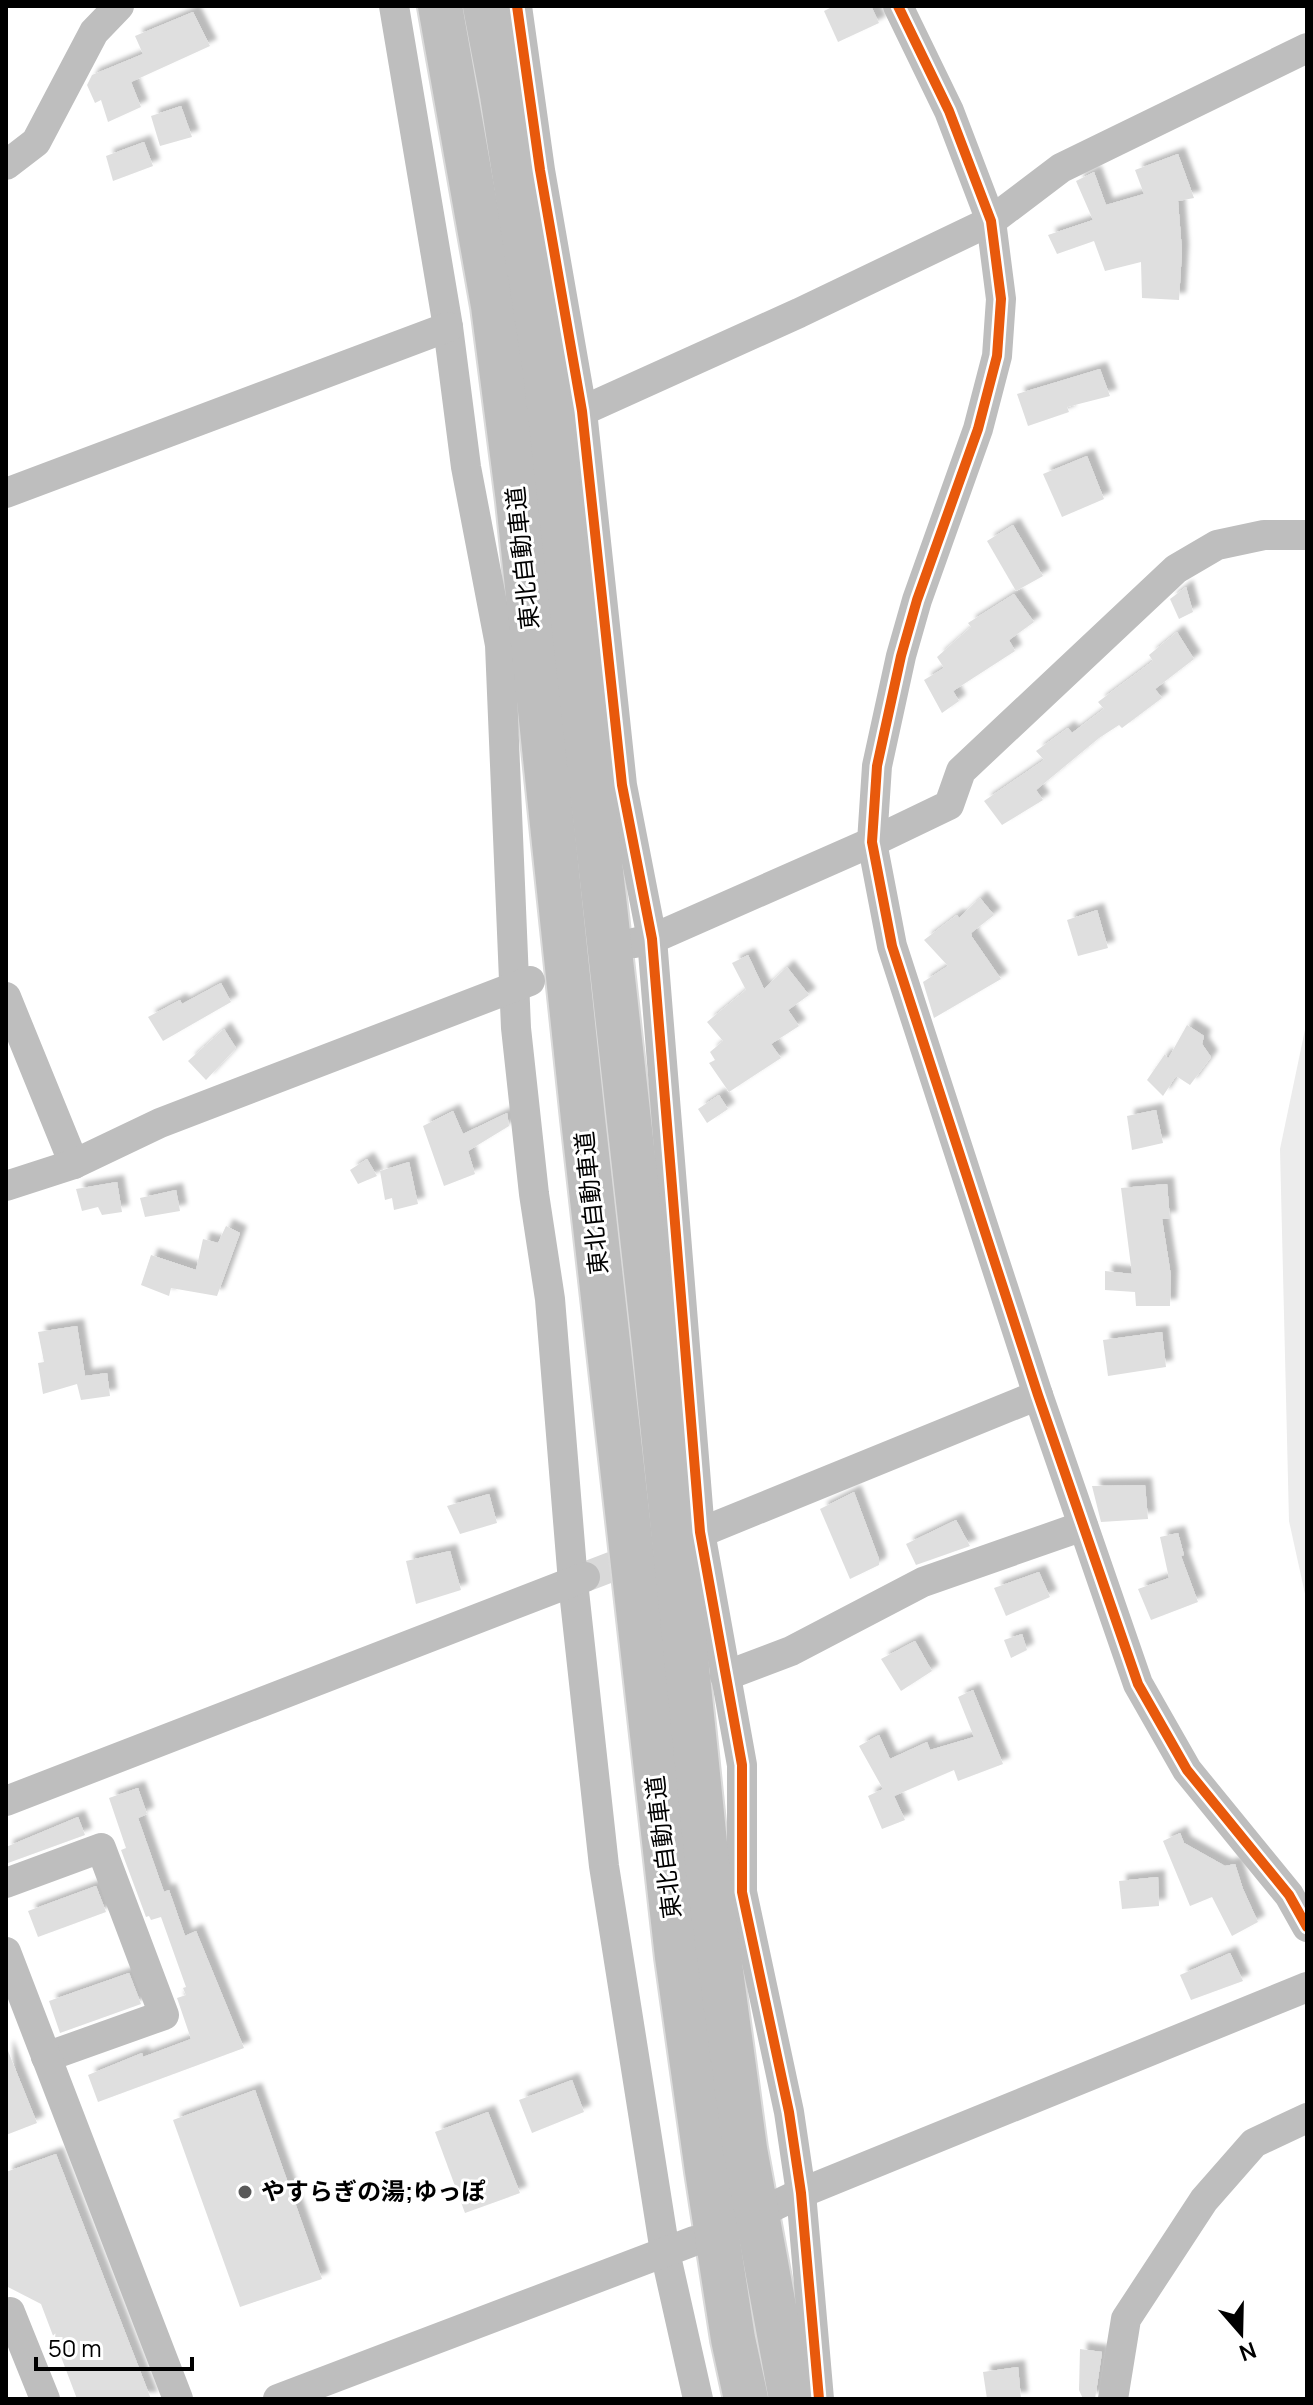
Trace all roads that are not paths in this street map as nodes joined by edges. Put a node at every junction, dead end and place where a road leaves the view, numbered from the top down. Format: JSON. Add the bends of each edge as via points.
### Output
{"nodes":[{"id":1,"x":119,"y":6,"type":"edge"},
{"id":2,"x":394,"y":6,"type":"edge"},
{"id":3,"x":440,"y":6,"type":"edge"},
{"id":4,"x":485,"y":6,"type":"edge"},
{"id":5,"x":517,"y":6,"type":"edge"},
{"id":6,"x":898,"y":6,"type":"edge"},
{"id":7,"x":1307,"y":48,"type":"edge"},
{"id":8,"x":6,"y":165,"type":"edge"},
{"id":9,"x":991,"y":221,"type":"junction"},
{"id":10,"x":448,"y":327,"type":"junction"},
{"id":11,"x":582,"y":411,"type":"junction"},
{"id":12,"x":8,"y":487,"type":"edge"},
{"id":13,"x":1307,"y":535,"type":"edge"},
{"id":14,"x":872,"y":842,"type":"junction"},
{"id":15,"x":641,"y":941,"type":"junction"},
{"id":16,"x":526,"y":983,"type":"junction"},
{"id":17,"x":6,"y":997,"type":"edge"},
{"id":18,"x":74,"y":1164,"type":"junction"},
{"id":19,"x":6,"y":1186,"type":"edge"},
{"id":20,"x":1038,"y":1395,"type":"junction"},
{"id":21,"x":1083,"y":1526,"type":"junction"},
{"id":22,"x":693,"y":1535,"type":"junction"},
{"id":23,"x":579,"y":1580,"type":"junction"},
{"id":24,"x":725,"y":1676,"type":"junction"},
{"id":25,"x":6,"y":1801,"type":"edge"},
{"id":26,"x":6,"y":1883,"type":"edge"},
{"id":27,"x":1307,"y":1927,"type":"edge"},
{"id":28,"x":6,"y":1952,"type":"edge"},
{"id":29,"x":1307,"y":1987,"type":"edge"},
{"id":30,"x":46,"y":2057,"type":"junction"},
{"id":31,"x":1307,"y":2118,"type":"edge"},
{"id":32,"x":801,"y":2193,"type":"junction"},
{"id":33,"x":772,"y":2207,"type":"dead end"},
{"id":34,"x":694,"y":2241,"type":"dead end"},
{"id":35,"x":665,"y":2252,"type":"junction"},
{"id":36,"x":6,"y":2314,"type":"edge"},
{"id":37,"x":45,"y":2399,"type":"edge"},
{"id":38,"x":178,"y":2399,"type":"edge"},
{"id":39,"x":278,"y":2399,"type":"edge"},
{"id":40,"x":698,"y":2399,"type":"edge"},
{"id":41,"x":746,"y":2399,"type":"edge"},
{"id":42,"x":791,"y":2399,"type":"edge"},
{"id":43,"x":819,"y":2399,"type":"edge"},
{"id":44,"x":1113,"y":2399,"type":"edge"}],
"edges":[{"from":1,"to":8,"type":"street","via":[[94,32],[36,142]]},
{"from":2,"to":10,"type":"street"},
{"from":3,"to":41,"type":"highway","name":"東北自動車道","via":[[493,306],[518,501],[675,1942]]},
{"from":4,"to":42,"type":"highway","name":"東北自動車道","via":[[548,403],[709,1882],[745,2149]]},
{"from":5,"to":11,"type":"street"},
{"from":6,"to":9,"type":"street","via":[[949,111]]},
{"from":7,"to":9,"type":"street","via":[[1061,168]]},
{"from":9,"to":11,"type":"street"},
{"from":9,"to":14,"type":"street","via":[[1001,299],[997,356],[978,429],[901,656],[877,766]]},
{"from":10,"to":12,"type":"street"},
{"from":10,"to":16,"type":"street","via":[[466,467],[500,645]]},
{"from":11,"to":15,"type":"street"},
{"from":13,"to":14,"type":"street","via":[[1264,535],[1217,545],[1176,569],[961,771],[949,805]]},
{"from":14,"to":15,"type":"street"},
{"from":14,"to":20,"type":"street","via":[[892,946]]},
{"from":15,"to":22,"type":"street"},
{"from":16,"to":18,"type":"street","via":[[160,1123]]},
{"from":16,"to":23,"type":"street","via":[[516,1028]]},
{"from":17,"to":18,"type":"street"},
{"from":18,"to":19,"type":"street"},
{"from":20,"to":21,"type":"street"},
{"from":20,"to":22,"type":"street"},
{"from":21,"to":24,"type":"street","via":[[923,1582],[791,1651]]},
{"from":21,"to":27,"type":"street","via":[[1138,1684],[1187,1770],[1289,1895]]},
{"from":22,"to":24,"type":"street"},
{"from":23,"to":25,"type":"street"},
{"from":23,"to":35,"type":"street","via":[[604,1866]]},
{"from":24,"to":32,"type":"street","via":[[742,1765],[742,1892]]},
{"from":26,"to":30,"type":"street","via":[[96,1835],[168,2028]]},
{"from":28,"to":30,"type":"street"},
{"from":29,"to":32,"type":"street"},
{"from":30,"to":38,"type":"street"},
{"from":31,"to":44,"type":"street","via":[[1254,2143],[1204,2200],[1126,2319]]},
{"from":32,"to":33,"type":"street"},
{"from":32,"to":43,"type":"street"},
{"from":34,"to":35,"type":"street"},
{"from":35,"to":39,"type":"street"},
{"from":35,"to":40,"type":"street"},
{"from":36,"to":37,"type":"street","via":[[10,2312]]}]}
